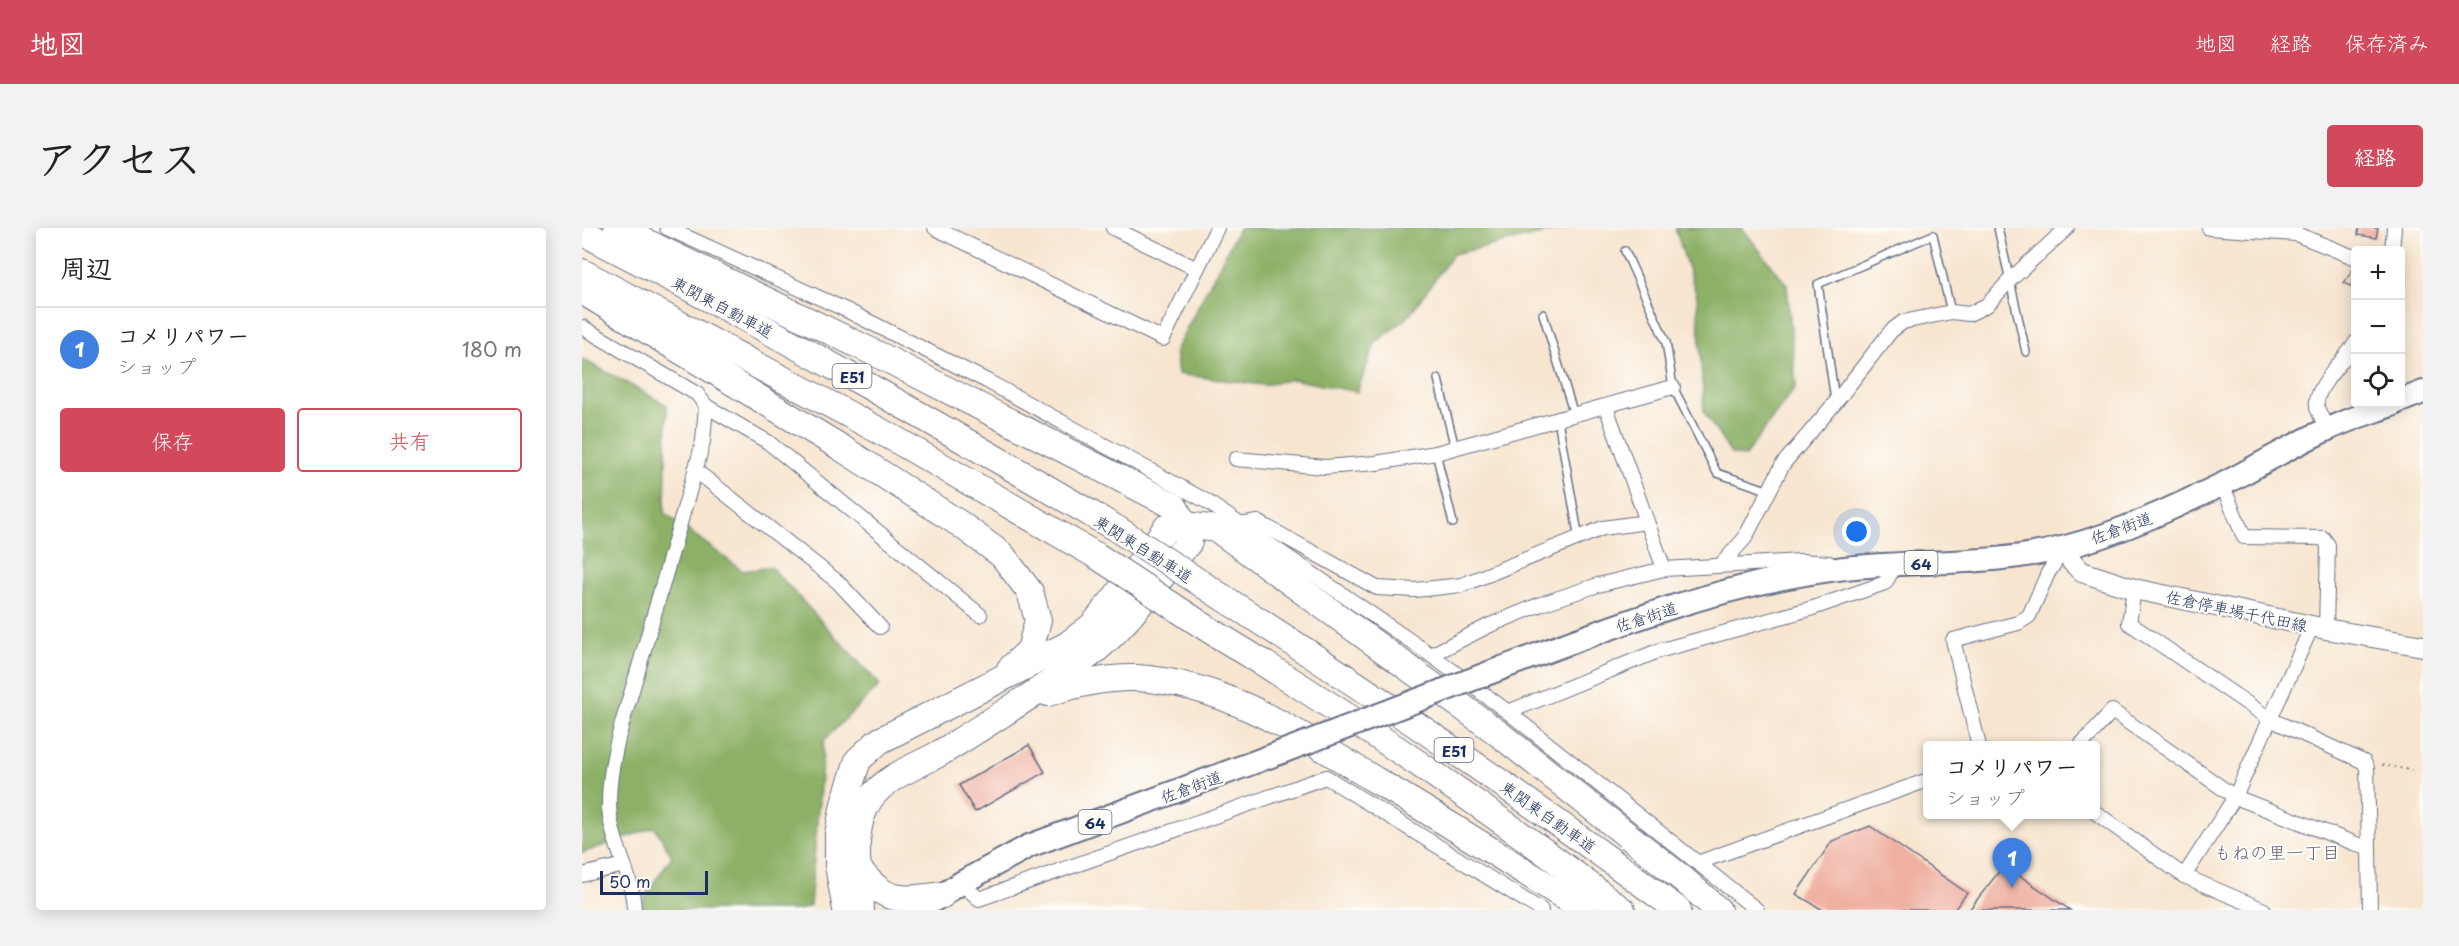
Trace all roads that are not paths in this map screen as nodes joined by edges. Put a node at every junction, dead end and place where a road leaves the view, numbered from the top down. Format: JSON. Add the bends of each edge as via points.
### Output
{"nodes":[{"id":1,"x":617,"y":228,"type":"edge"},
{"id":2,"x":667,"y":228,"type":"edge"},
{"id":3,"x":935,"y":228,"type":"edge"},
{"id":4,"x":1113,"y":228,"type":"edge"},
{"id":5,"x":1217,"y":228,"type":"edge"},
{"id":6,"x":1998,"y":228,"type":"edge"},
{"id":7,"x":2067,"y":228,"type":"edge"},
{"id":8,"x":2209,"y":228,"type":"edge"},
{"id":9,"x":2394,"y":228,"type":"edge"},
{"id":10,"x":582,"y":232,"type":"edge"},
{"id":11,"x":2392,"y":246,"type":"edge"},
{"id":12,"x":1625,"y":251,"type":"dead end"},
{"id":13,"x":2351,"y":256,"type":"edge"},
{"id":14,"x":1197,"y":269,"type":"junction"},
{"id":15,"x":582,"y":272,"type":"edge"},
{"id":16,"x":2010,"y":280,"type":"junction"},
{"id":17,"x":582,"y":291,"type":"edge"},
{"id":18,"x":1951,"y":312,"type":"junction"},
{"id":19,"x":1543,"y":314,"type":"dead end"},
{"id":20,"x":582,"y":327,"type":"edge"},
{"id":21,"x":2351,"y":350,"type":"edge"},
{"id":22,"x":2026,"y":352,"type":"dead end"},
{"id":23,"x":1438,"y":379,"type":"dead end"},
{"id":24,"x":1673,"y":387,"type":"junction"},
{"id":25,"x":2423,"y":392,"type":"edge"},
{"id":26,"x":2405,"y":399,"type":"edge"},
{"id":27,"x":1835,"y":403,"type":"junction"},
{"id":28,"x":706,"y":406,"type":"junction"},
{"id":29,"x":1606,"y":407,"type":"junction"},
{"id":30,"x":2383,"y":408,"type":"edge"},
{"id":31,"x":1574,"y":415,"type":"junction"},
{"id":32,"x":1558,"y":420,"type":"junction"},
{"id":33,"x":2327,"y":429,"type":"junction"},
{"id":34,"x":1455,"y":448,"type":"junction"},
{"id":35,"x":1436,"y":453,"type":"junction"},
{"id":36,"x":1236,"y":459,"type":"dead end"},
{"id":37,"x":695,"y":470,"type":"junction"},
{"id":38,"x":2222,"y":484,"type":"junction"},
{"id":39,"x":1770,"y":491,"type":"junction"},
{"id":40,"x":1647,"y":522,"type":"junction"},
{"id":41,"x":1453,"y":523,"type":"dead end"},
{"id":42,"x":1185,"y":525,"type":"junction"},
{"id":43,"x":1240,"y":525,"type":"junction"},
{"id":44,"x":1579,"y":539,"type":"junction"},
{"id":45,"x":2066,"y":547,"type":"junction"},
{"id":46,"x":1896,"y":564,"type":"junction"},
{"id":47,"x":1721,"y":565,"type":"junction"},
{"id":48,"x":1845,"y":568,"type":"junction"},
{"id":49,"x":1664,"y":569,"type":"junction"},
{"id":50,"x":2134,"y":589,"type":"junction"},
{"id":51,"x":981,"y":615,"type":"dead end"},
{"id":52,"x":880,"y":627,"type":"dead end"},
{"id":53,"x":2319,"y":627,"type":"junction"},
{"id":54,"x":2423,"y":646,"type":"edge"},
{"id":55,"x":1431,"y":655,"type":"junction"},
{"id":56,"x":996,"y":681,"type":"junction"},
{"id":57,"x":1017,"y":703,"type":"junction"},
{"id":58,"x":1508,"y":712,"type":"junction"},
{"id":59,"x":2270,"y":719,"type":"junction"},
{"id":60,"x":1978,"y":741,"type":"edge"},
{"id":61,"x":2084,"y":741,"type":"edge"},
{"id":62,"x":1923,"y":782,"type":"edge"},
{"id":63,"x":2235,"y":797,"type":"junction"},
{"id":64,"x":2100,"y":816,"type":"edge"},
{"id":65,"x":2369,"y":849,"type":"junction"},
{"id":66,"x":1697,"y":863,"type":"junction"},
{"id":67,"x":624,"y":865,"type":"junction"},
{"id":68,"x":856,"y":866,"type":"junction"},
{"id":69,"x":582,"y":875,"type":"edge"},
{"id":70,"x":2184,"y":876,"type":"junction"},
{"id":71,"x":952,"y":889,"type":"junction"},
{"id":72,"x":851,"y":908,"type":"edge"},
{"id":73,"x":634,"y":910,"type":"edge"},
{"id":74,"x":920,"y":910,"type":"edge"},
{"id":75,"x":1541,"y":910,"type":"edge"},
{"id":76,"x":1585,"y":910,"type":"edge"},
{"id":77,"x":1623,"y":910,"type":"edge"},
{"id":78,"x":1678,"y":910,"type":"edge"},
{"id":79,"x":1718,"y":910,"type":"edge"},
{"id":80,"x":1757,"y":910,"type":"edge"},
{"id":81,"x":2264,"y":910,"type":"edge"},
{"id":82,"x":2370,"y":910,"type":"edge"}],
"edges":[{"from":1,"to":42,"type":"highway","via":[[883,357],[1174,506]]},
{"from":2,"to":43,"type":"street","via":[[846,310],[987,381],[1206,501]]},
{"from":3,"to":14,"type":"street","via":[[1163,339]]},
{"from":4,"to":14,"type":"street"},
{"from":5,"to":14,"type":"street"},
{"from":6,"to":16,"type":"lane"},
{"from":7,"to":16,"type":"street"},
{"from":8,"to":13,"type":"street","via":[[2296,234]]},
{"from":9,"to":11,"type":"street"},
{"from":10,"to":78,"type":"highway","name":"東関東自動車道","number":"E51","bridge":true,"via":[[911,408],[1117,529],[1328,664],[1569,829]]},
{"from":12,"to":24,"type":"lane","via":[[1666,342]]},
{"from":15,"to":77,"type":"highway","name":"東関東自動車道","number":"E51","bridge":true,"via":[[894,438],[1097,556],[1469,798]]},
{"from":16,"to":18,"type":"street","via":[[1987,305],[1969,314]]},
{"from":16,"to":22,"type":"lane"},
{"from":17,"to":56,"type":"highway","via":[[850,454],[1002,555],[1030,592],[1038,621],[1030,650]]},
{"from":18,"to":27,"type":"street","via":[[1903,322],[1891,331]]},
{"from":18,"to":27,"type":"lane","via":[[1933,235],[1818,284]]},
{"from":19,"to":31,"type":"lane"},
{"from":20,"to":28,"type":"street","via":[[697,394]]},
{"from":21,"to":33,"type":"street","via":[[2319,392],[2317,406]]},
{"from":23,"to":34,"type":"lane"},
{"from":24,"to":29,"type":"street"},
{"from":24,"to":39,"type":"lane","via":[[1717,473]]},
{"from":25,"to":26,"type":"main road"},
{"from":27,"to":39,"type":"street","via":[[1783,464]]},
{"from":28,"to":37,"type":"street"},
{"from":28,"to":51,"type":"street","via":[[768,442]]},
{"from":29,"to":31,"type":"street"},
{"from":29,"to":40,"type":"street"},
{"from":30,"to":33,"type":"main road","name":"佐倉街道","number":"64"},
{"from":31,"to":32,"type":"street"},
{"from":32,"to":34,"type":"street"},
{"from":32,"to":44,"type":"lane"},
{"from":33,"to":38,"type":"main road","name":"佐倉街道","number":"64"},
{"from":34,"to":35,"type":"street"},
{"from":35,"to":36,"type":"street","via":[[1325,466]]},
{"from":35,"to":41,"type":"lane"},
{"from":37,"to":52,"type":"street","via":[[838,582]]},
{"from":37,"to":67,"type":"street","via":[[613,765],[609,804]]},
{"from":38,"to":45,"type":"main road","name":"佐倉街道","number":"64","via":[[2144,520]]},
{"from":38,"to":53,"type":"street","via":[[2244,537],[2323,538],[2328,545]]},
{"from":39,"to":47,"type":"street","via":[[1744,538]]},
{"from":40,"to":44,"type":"street","via":[[1603,528]]},
{"from":40,"to":49,"type":"street"},
{"from":42,"to":56,"type":"highway","via":[[1166,528],[1093,625],[1067,645]]},
{"from":42,"to":57,"type":"highway","via":[[1189,542],[1113,634],[1085,658]]},
{"from":42,"to":79,"type":"highway","via":[[1217,528],[1227,535],[1494,730]]},
{"from":43,"to":44,"type":"street","via":[[1258,522],[1377,588],[1462,585]]},
{"from":43,"to":55,"type":"street"},
{"from":45,"to":46,"type":"main road","name":"佐倉街道","number":"64","via":[[2011,557]]},
{"from":45,"to":50,"type":"main road","name":"佐倉停車場千代田線","via":[[2072,562],[2082,572]]},
{"from":45,"to":60,"type":"street","via":[[2048,573],[2029,616],[2018,623],[1953,640]]},
{"from":46,"to":48,"type":"main road","name":"佐倉街道","number":"64"},
{"from":46,"to":58,"type":"street","via":[[1885,583],[1813,608],[1658,651]]},
{"from":47,"to":48,"type":"street","via":[[1802,561]]},
{"from":47,"to":49,"type":"street"},
{"from":48,"to":71,"type":"main road","name":"佐倉街道","number":"64","bridge":true,"via":[[1724,592],[1631,620],[1029,846]]},
{"from":49,"to":55,"type":"street","via":[[1541,604]]},
{"from":50,"to":53,"type":"main road","name":"佐倉停車場千代田線"},
{"from":50,"to":59,"type":"street","via":[[2128,622]]},
{"from":53,"to":54,"type":"main road","name":"佐倉停車場千代田線"},
{"from":53,"to":59,"type":"street"},
{"from":55,"to":58,"type":"street"},
{"from":56,"to":72,"type":"highway","via":[[879,741],[858,760],[838,834],[838,865]]},
{"from":57,"to":68,"type":"highway","via":[[886,782],[870,799],[861,820]]},
{"from":57,"to":76,"type":"highway","via":[[1075,684],[1137,678],[1233,700],[1372,778]]},
{"from":58,"to":66,"type":"street"},
{"from":59,"to":63,"type":"street"},
{"from":59,"to":65,"type":"street","via":[[2364,762]]},
{"from":61,"to":63,"type":"street","via":[[2112,711]]},
{"from":62,"to":66,"type":"street"},
{"from":63,"to":65,"type":"street"},
{"from":63,"to":70,"type":"street"},
{"from":64,"to":70,"type":"street"},
{"from":65,"to":82,"type":"street"},
{"from":66,"to":80,"type":"street"},
{"from":67,"to":69,"type":"street"},
{"from":67,"to":73,"type":"street"},
{"from":68,"to":71,"type":"highway","via":[[886,895],[906,900]]},
{"from":68,"to":72,"type":"highway"},
{"from":70,"to":81,"type":"street"},
{"from":71,"to":74,"type":"main road","name":"佐倉街道","number":"64"},
{"from":71,"to":75,"type":"street","via":[[979,899],[1326,777]]}]}
